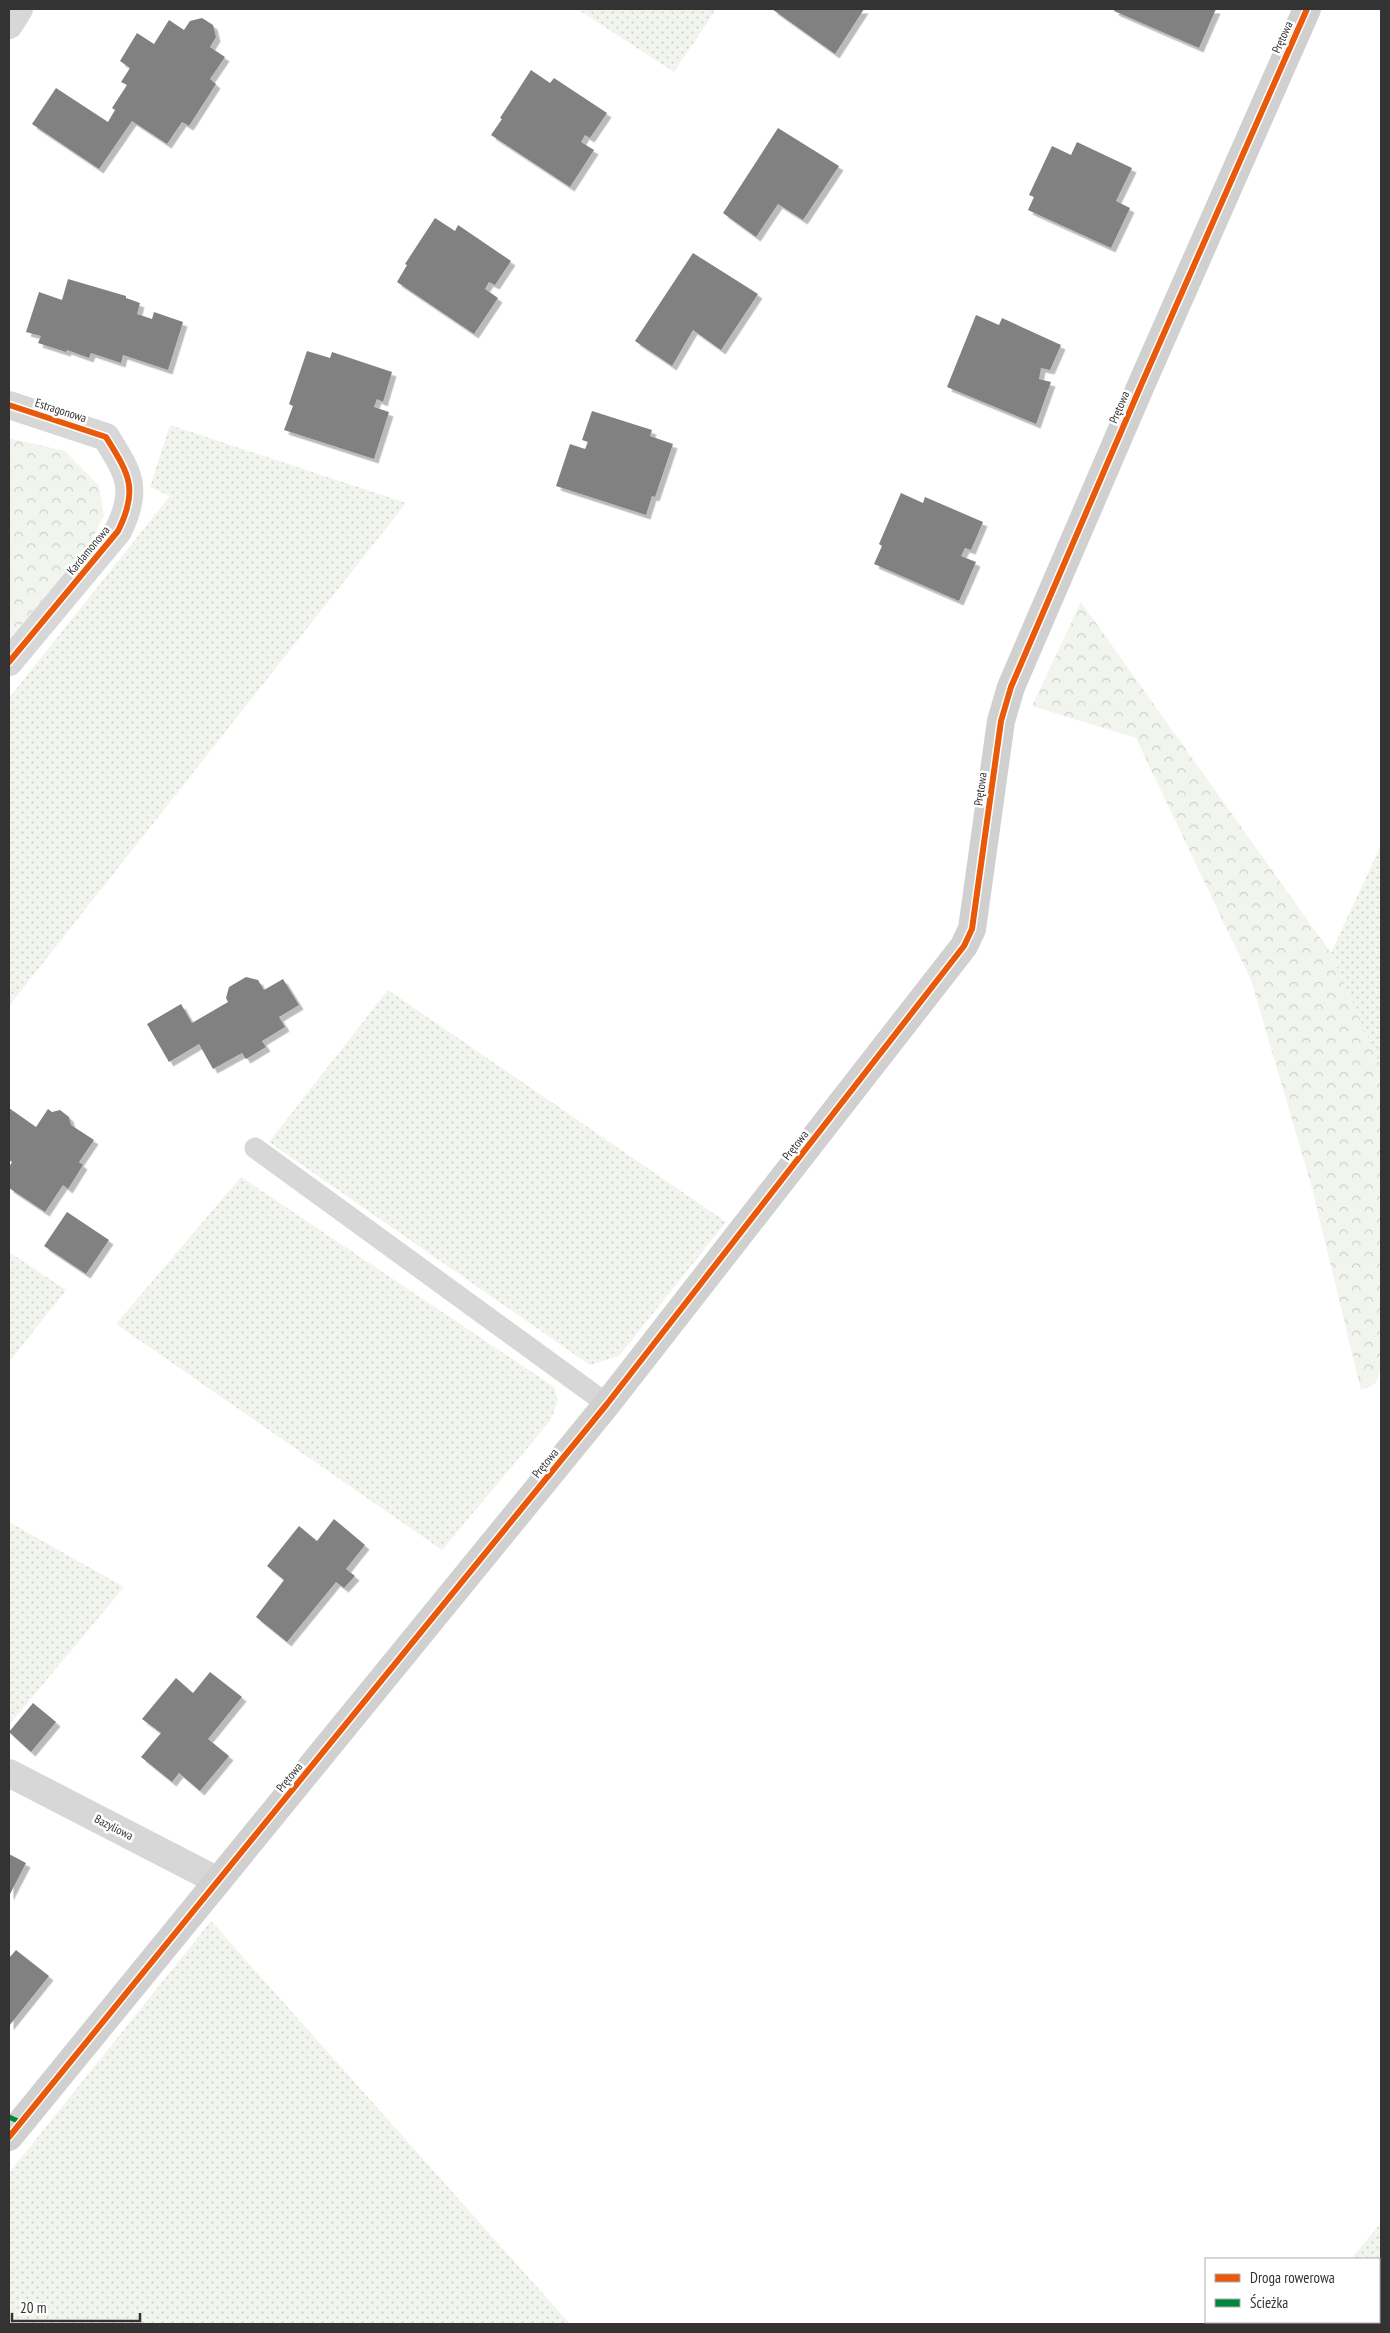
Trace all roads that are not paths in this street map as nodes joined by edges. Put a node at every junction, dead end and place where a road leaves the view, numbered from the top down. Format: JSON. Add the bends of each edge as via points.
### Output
{"nodes":[{"id":1,"x":20,"y":9,"type":"edge"},
{"id":2,"x":1307,"y":9,"type":"edge"},
{"id":3,"x":9,"y":25,"type":"edge"},
{"id":4,"x":9,"y":406,"type":"edge"},
{"id":5,"x":106,"y":436,"type":"joint"},
{"id":6,"x":9,"y":662,"type":"edge"},
{"id":7,"x":255,"y":1148,"type":"dead end"},
{"id":8,"x":607,"y":1404,"type":"junction"},
{"id":9,"x":9,"y":1773,"type":"edge"},
{"id":10,"x":218,"y":1881,"type":"junction"},
{"id":11,"x":9,"y":2137,"type":"edge"}],
"edges":[{"from":1,"to":3,"type":"street"},
{"from":2,"to":8,"type":"street","name":"Prętowa","via":[[1011,687],[1001,721],[972,929],[964,946]]},
{"from":4,"to":5,"type":"street","name":"Estragonowa"},
{"from":5,"to":6,"type":"street","name":"Kardamonowa","via":[[123,465],[131,490],[128,511],[118,531]]},
{"from":7,"to":8,"type":"lane"},
{"from":8,"to":10,"type":"street","name":"Prętowa"},
{"from":9,"to":10,"type":"street","name":"Bazyliowa"},
{"from":10,"to":11,"type":"street","name":"Prętowa"}]}
